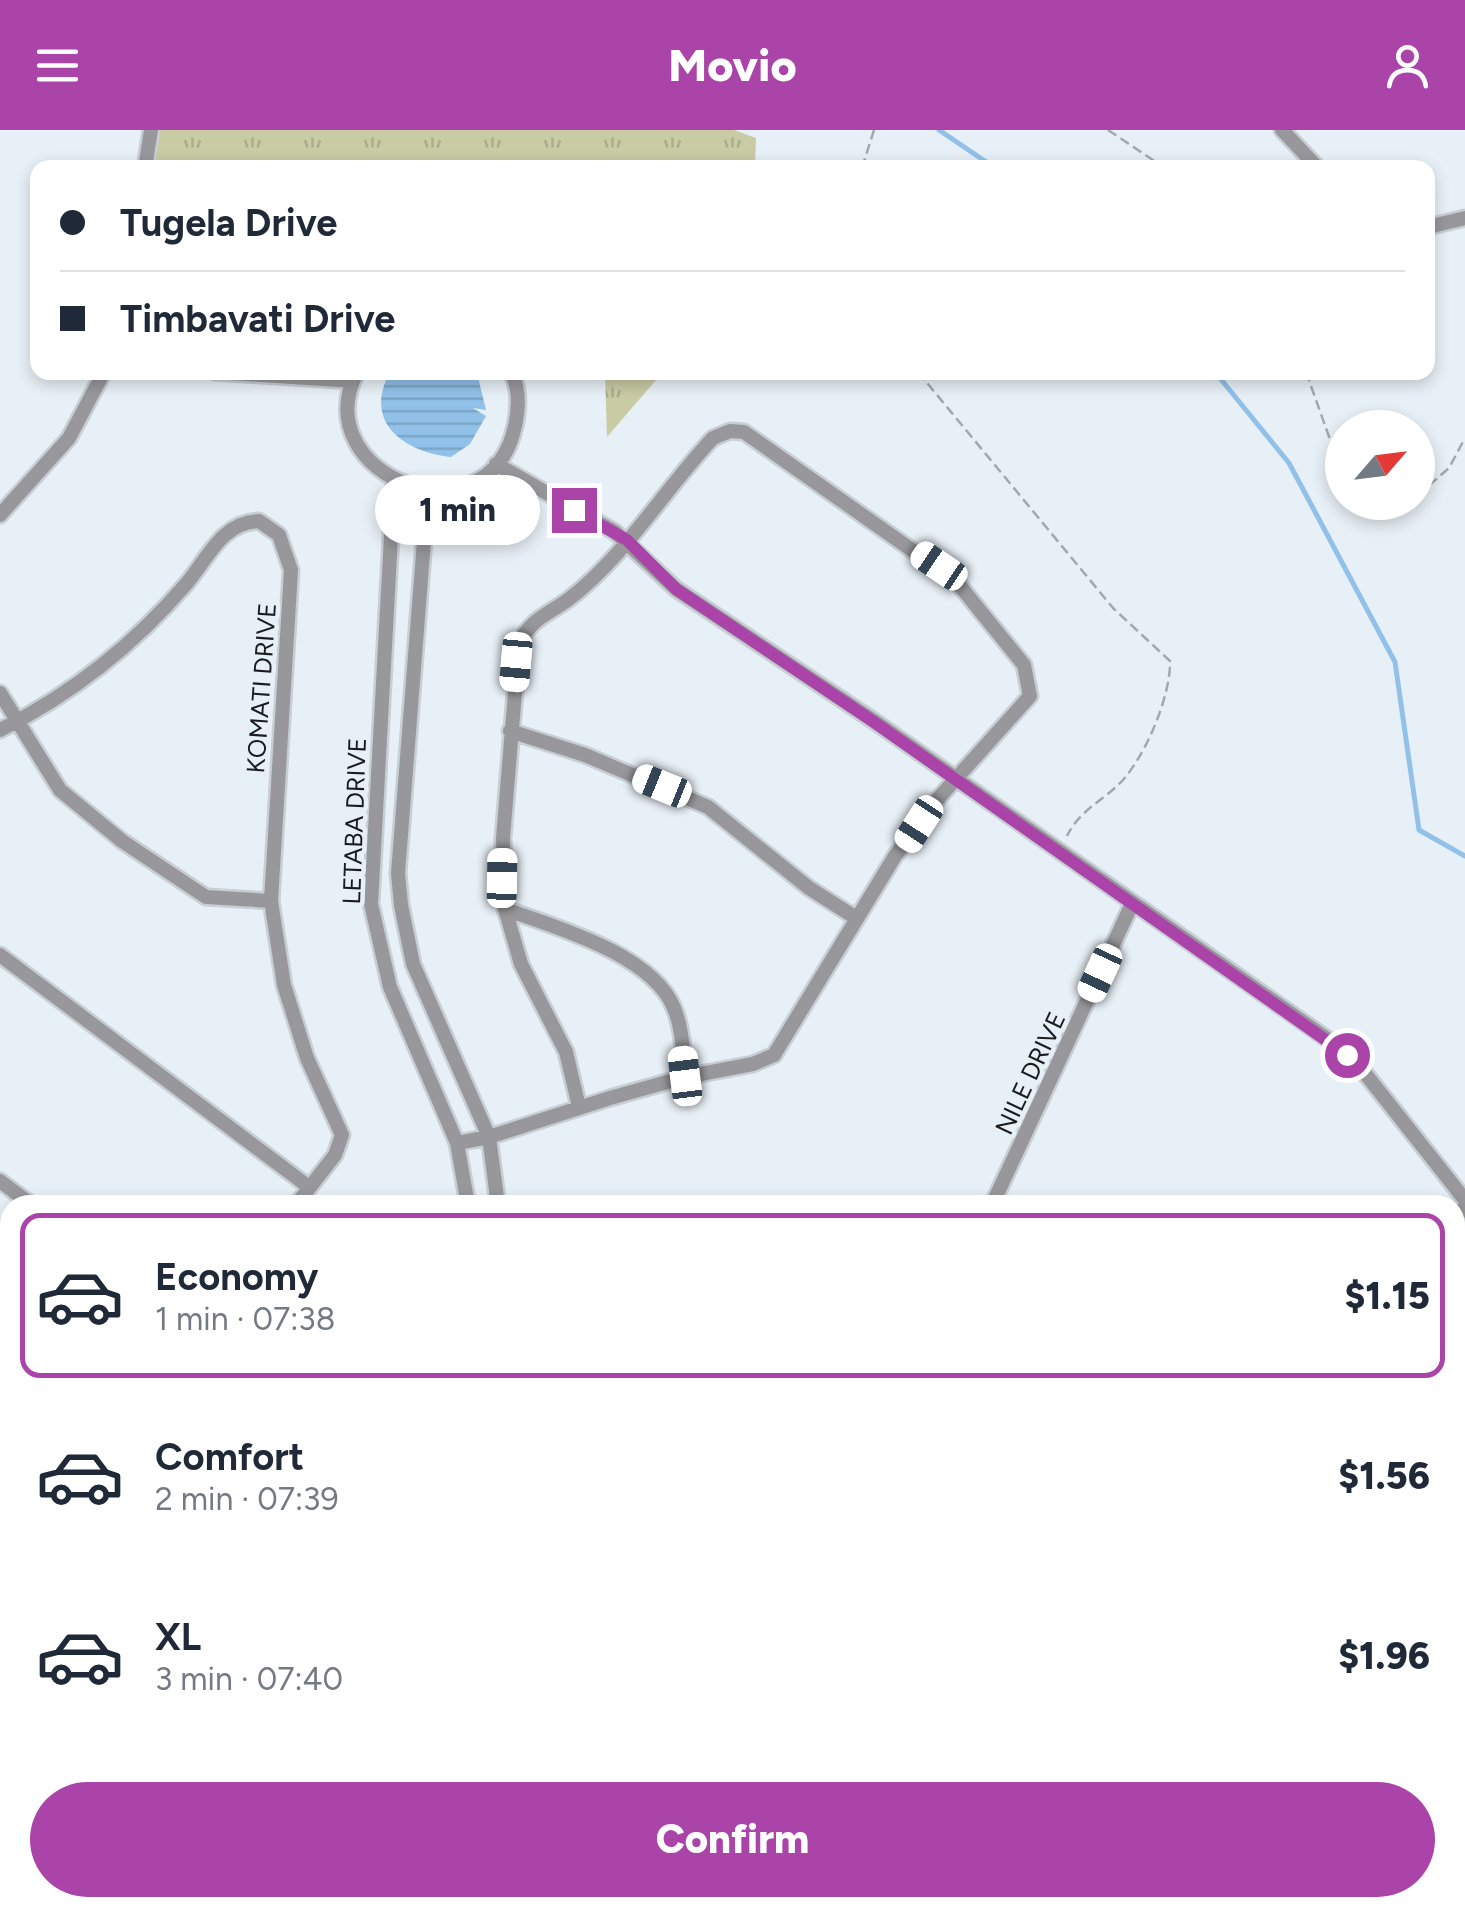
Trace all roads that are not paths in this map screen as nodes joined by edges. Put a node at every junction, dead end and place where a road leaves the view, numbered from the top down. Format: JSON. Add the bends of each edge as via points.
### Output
{"nodes":[{"id":1,"x":151,"y":130,"type":"edge"},
{"id":2,"x":1282,"y":130,"type":"edge"},
{"id":3,"x":145,"y":160,"type":"edge"},
{"id":4,"x":1310,"y":160,"type":"edge"},
{"id":5,"x":1465,"y":218,"type":"edge"},
{"id":6,"x":1435,"y":225,"type":"edge"},
{"id":7,"x":100,"y":380,"type":"edge"},
{"id":8,"x":355,"y":380,"type":"edge"},
{"id":9,"x":513,"y":380,"type":"edge"},
{"id":10,"x":496,"y":464,"type":"junction"},
{"id":11,"x":394,"y":481,"type":"junction"},
{"id":12,"x":434,"y":491,"type":"junction"},
{"id":13,"x":0,"y":515,"type":"edge"},
{"id":14,"x":627,"y":540,"type":"junction"},
{"id":15,"x":0,"y":694,"type":"edge"},
{"id":16,"x":17,"y":722,"type":"junction"},
{"id":17,"x":0,"y":730,"type":"edge"},
{"id":18,"x":510,"y":730,"type":"junction"},
{"id":19,"x":956,"y":778,"type":"junction"},
{"id":20,"x":270,"y":901,"type":"junction"},
{"id":21,"x":1132,"y":904,"type":"junction"},
{"id":22,"x":505,"y":909,"type":"junction"},
{"id":23,"x":856,"y":918,"type":"junction"},
{"id":24,"x":0,"y":956,"type":"edge"},
{"id":25,"x":685,"y":1076,"type":"junction"},
{"id":26,"x":579,"y":1108,"type":"junction"},
{"id":27,"x":488,"y":1137,"type":"junction"},
{"id":28,"x":457,"y":1143,"type":"junction"},
{"id":29,"x":310,"y":1187,"type":"junction"},
{"id":30,"x":304,"y":1195,"type":"edge"},
{"id":31,"x":466,"y":1195,"type":"edge"},
{"id":32,"x":497,"y":1195,"type":"edge"},
{"id":33,"x":997,"y":1195,"type":"edge"},
{"id":34,"x":1458,"y":1195,"type":"edge"}],
"edges":[{"from":1,"to":3,"type":"street"},
{"from":2,"to":4,"type":"street"},
{"from":5,"to":6,"type":"street"},
{"from":7,"to":13,"type":"street","via":[[69,438]]},
{"from":8,"to":11,"type":"street","via":[[350,420],[356,438]]},
{"from":9,"to":10,"type":"street","via":[[519,409],[512,439]]},
{"from":10,"to":12,"type":"street","via":[[478,479]]},
{"from":10,"to":14,"type":"street"},
{"from":11,"to":12,"type":"street"},
{"from":11,"to":28,"type":"street","name":"LETABA DRIVE","via":[[372,904],[390,987]]},
{"from":12,"to":27,"type":"street","name":"LETABA DRIVE","via":[[426,515],[398,872],[413,964]]},
{"from":14,"to":18,"type":"street","via":[[576,592],[525,630]]},
{"from":14,"to":19,"type":"street","via":[[676,589]]},
{"from":14,"to":19,"type":"street","via":[[712,438],[736,430],[939,566],[1016,654],[1031,688],[1024,706]]},
{"from":15,"to":16,"type":"street"},
{"from":16,"to":17,"type":"street","name":"KOMATI DRIVE"},
{"from":16,"to":20,"type":"street","via":[[60,790],[137,852],[206,897]]},
{"from":16,"to":20,"type":"street","name":"KOMATI DRIVE","via":[[139,636],[229,531],[246,521],[270,527],[292,570]]},
{"from":18,"to":22,"type":"street"},
{"from":18,"to":23,"type":"street","via":[[708,807]]},
{"from":19,"to":21,"type":"street"},
{"from":19,"to":23,"type":"street"},
{"from":20,"to":29,"type":"street","name":"KOMATI DRIVE","via":[[284,985],[342,1135]]},
{"from":21,"to":33,"type":"street","name":"NILE DRIVE"},
{"from":21,"to":34,"type":"street","via":[[1353,1060]]},
{"from":22,"to":25,"type":"street","via":[[608,948],[661,989],[676,1012]]},
{"from":22,"to":26,"type":"street","via":[[521,964],[560,1038]]},
{"from":23,"to":25,"type":"street","via":[[782,1048],[753,1064]]},
{"from":24,"to":29,"type":"street"},
{"from":25,"to":26,"type":"street"},
{"from":26,"to":27,"type":"street"},
{"from":27,"to":28,"type":"street"},
{"from":27,"to":32,"type":"street","name":"LETABA DRIVE"},
{"from":28,"to":31,"type":"street","name":"LETABA DRIVE"},
{"from":29,"to":30,"type":"street","name":"KOMATI DRIVE"}]}
